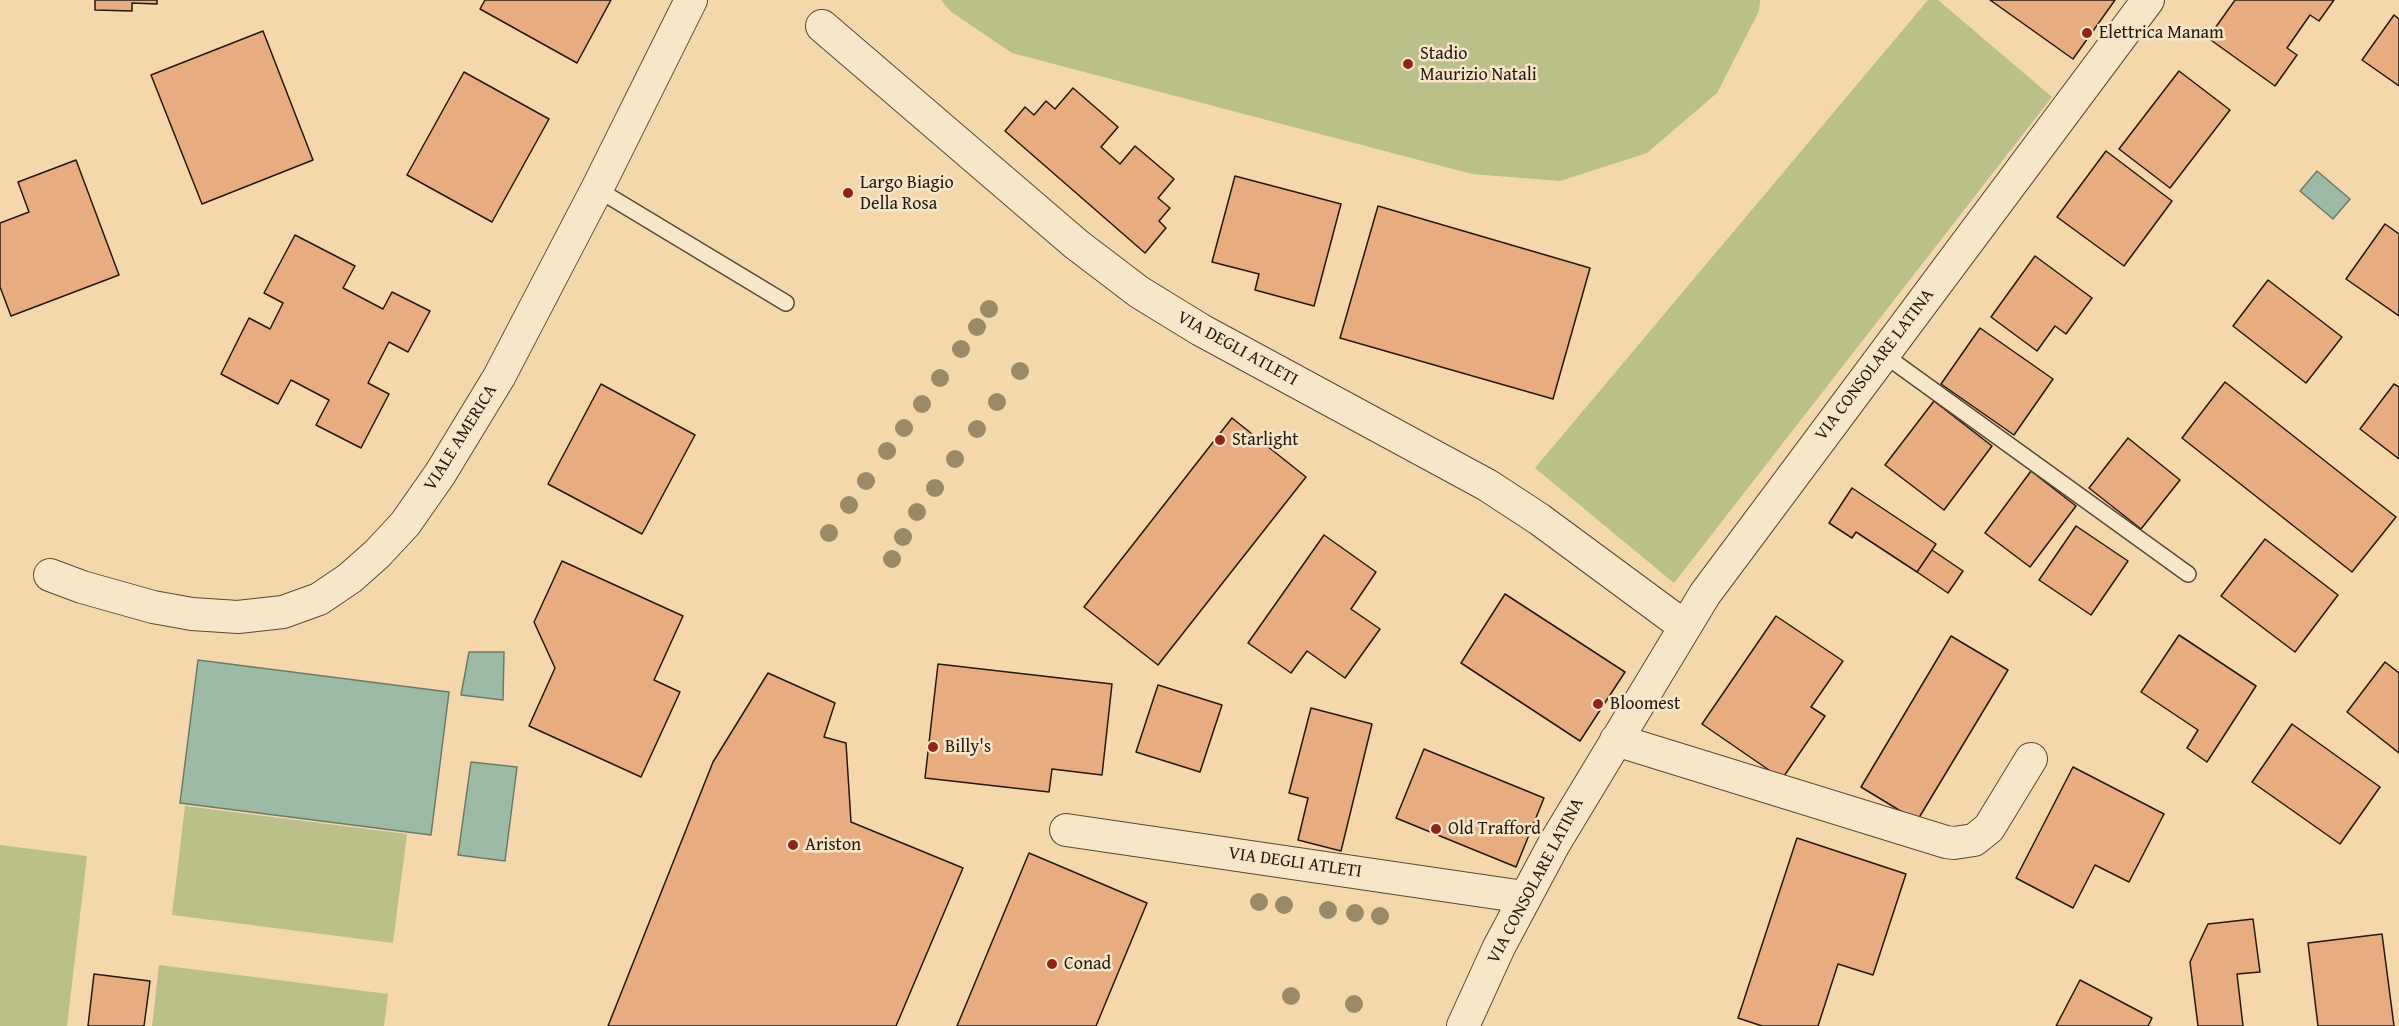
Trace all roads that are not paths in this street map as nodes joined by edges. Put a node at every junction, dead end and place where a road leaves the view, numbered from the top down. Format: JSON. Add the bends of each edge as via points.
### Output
{"nodes":[{"id":1,"x":691,"y":0,"type":"edge"},
{"id":2,"x":2148,"y":0,"type":"edge"},
{"id":3,"x":822,"y":26,"type":"dead end"},
{"id":4,"x":597,"y":189,"type":"junction"},
{"id":5,"x":786,"y":303,"type":"dead end"},
{"id":6,"x":1883,"y":354,"type":"junction"},
{"id":7,"x":2188,"y":574,"type":"dead end"},
{"id":8,"x":50,"y":575,"type":"dead end"},
{"id":9,"x":1684,"y":626,"type":"junction"},
{"id":10,"x":1616,"y":740,"type":"junction"},
{"id":11,"x":2031,"y":759,"type":"dead end"},
{"id":12,"x":1066,"y":830,"type":"dead end"},
{"id":13,"x":1524,"y":897,"type":"junction"},
{"id":14,"x":1463,"y":1026,"type":"edge"}],
"edges":[{"from":1,"to":4,"type":"street","name":"VIALE AMERICA"},
{"from":2,"to":6,"type":"street","name":"VIA CONSOLARE LATINA"},
{"from":3,"to":9,"type":"street","name":"VIA DEGLI ATLETI","via":[[1076,244],[1138,292],[1487,485]]},
{"from":4,"to":5,"type":"lane"},
{"from":4,"to":8,"type":"street","name":"VIALE AMERICA","via":[[513,352],[458,446],[405,524],[350,578],[319,599],[238,617],[153,607]]},
{"from":6,"to":7,"type":"lane"},
{"from":6,"to":9,"type":"street","name":"VIA CONSOLARE LATINA","via":[[1730,558]]},
{"from":9,"to":10,"type":"street","name":"VIA CONSOLARE LATINA"},
{"from":10,"to":11,"type":"street","via":[[1954,843],[1974,840],[1989,828]]},
{"from":10,"to":13,"type":"street","name":"VIA CONSOLARE LATINA"},
{"from":12,"to":13,"type":"street","name":"VIA DEGLI ATLETI"},
{"from":13,"to":14,"type":"street","name":"VIA CONSOLARE LATINA"}]}
